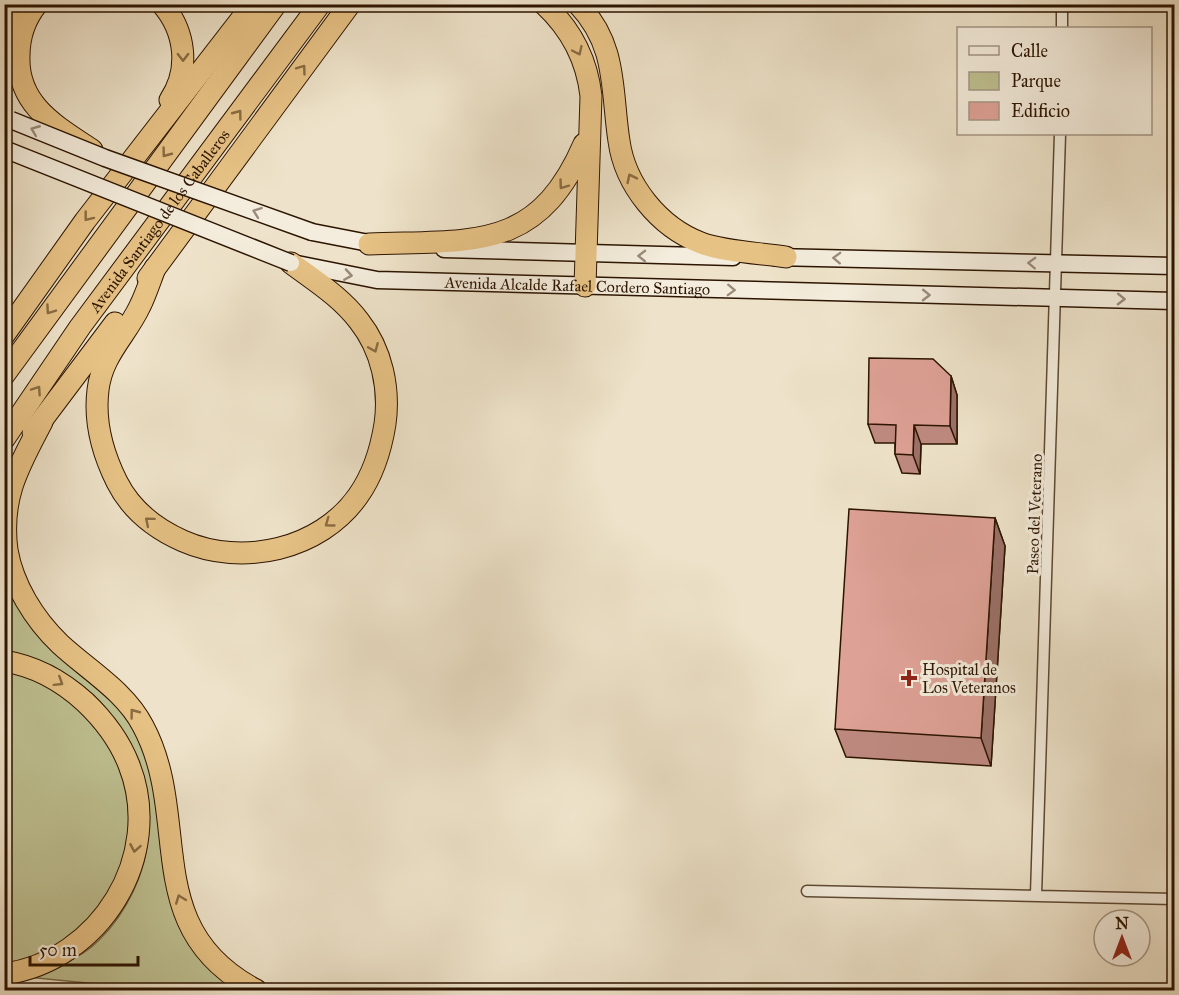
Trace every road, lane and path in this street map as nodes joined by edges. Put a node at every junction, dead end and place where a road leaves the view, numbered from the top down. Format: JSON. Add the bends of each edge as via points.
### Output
{"nodes":[{"id":1,"x":18,"y":4,"type":"edge"},
{"id":2,"x":38,"y":4,"type":"edge"},
{"id":3,"x":162,"y":4,"type":"edge"},
{"id":4,"x":253,"y":4,"type":"edge"},
{"id":5,"x":276,"y":4,"type":"edge"},
{"id":6,"x":320,"y":4,"type":"edge"},
{"id":7,"x":361,"y":4,"type":"edge"},
{"id":8,"x":544,"y":4,"type":"edge"},
{"id":9,"x":578,"y":4,"type":"edge"},
{"id":10,"x":1062,"y":4,"type":"edge"},
{"id":11,"x":344,"y":12,"type":"edge"},
{"id":12,"x":1062,"y":27,"type":"edge"},
{"id":13,"x":4,"y":30,"type":"edge"},
{"id":14,"x":8,"y":119,"type":"edge"},
{"id":15,"x":589,"y":133,"type":"junction"},
{"id":16,"x":1060,"y":135,"type":"edge"},
{"id":17,"x":150,"y":140,"type":"junction"},
{"id":18,"x":4,"y":149,"type":"edge"},
{"id":19,"x":105,"y":158,"type":"junction"},
{"id":20,"x":369,"y":244,"type":"junction"},
{"id":21,"x":585,"y":255,"type":"junction"},
{"id":22,"x":786,"y":257,"type":"junction"},
{"id":23,"x":291,"y":263,"type":"junction"},
{"id":24,"x":1058,"y":264,"type":"junction"},
{"id":25,"x":1174,"y":266,"type":"edge"},
{"id":26,"x":155,"y":268,"type":"junction"},
{"id":27,"x":585,"y":286,"type":"junction"},
{"id":28,"x":1057,"y":298,"type":"junction"},
{"id":29,"x":1174,"y":301,"type":"edge"},
{"id":30,"x":4,"y":335,"type":"edge"},
{"id":31,"x":4,"y":375,"type":"edge"},
{"id":32,"x":42,"y":422,"type":"junction"},
{"id":33,"x":4,"y":439,"type":"edge"},
{"id":34,"x":4,"y":472,"type":"edge"},
{"id":35,"x":4,"y":661,"type":"edge"},
{"id":36,"x":807,"y":891,"type":"dead end"},
{"id":37,"x":1036,"y":895,"type":"junction"},
{"id":38,"x":1174,"y":899,"type":"edge"},
{"id":39,"x":4,"y":974,"type":"edge"},
{"id":40,"x":256,"y":990,"type":"edge"}],
"edges":[{"from":1,"to":13,"type":"highway"},
{"from":2,"to":19,"type":"highway","bridge":true,"via":[[24,26],[19,49],[19,72],[28,98],[48,121]]},
{"from":3,"to":17,"type":"highway","one_way":true,"via":[[178,30],[183,69]]},
{"from":4,"to":17,"type":"highway"},
{"from":5,"to":31,"type":"highway","name":"Avenida Santiago de los Caballeros","one_way":true},
{"from":33,"to":6,"type":"highway","name":"Avenida Santiago de los Caballeros","one_way":true,"via":[[80,327]]},
{"from":7,"to":11,"type":"highway"},
{"from":8,"to":15,"type":"highway","one_way":true,"via":[[570,34],[582,58],[591,96]]},
{"from":22,"to":9,"type":"highway","one_way":true,"via":[[702,243],[669,225],[641,197],[619,142],[611,66],[594,26]]},
{"from":10,"to":12,"type":"street"},
{"from":26,"to":11,"type":"highway","one_way":true},
{"from":19,"to":14,"type":"street","name":"Avenida Alcalde Rafael Cordero Santiago","one_way":true,"bridge":true},
{"from":15,"to":20,"type":"highway","one_way":true,"via":[[562,187],[523,223],[478,238]]},
{"from":15,"to":21,"type":"highway"},
{"from":16,"to":24,"type":"street","name":"Paseo del Veterano"},
{"from":17,"to":30,"type":"highway","one_way":true,"via":[[85,221]]},
{"from":18,"to":23,"type":"street","name":"Avenida Alcalde Rafael Cordero Santiago","bridge":true},
{"from":20,"to":19,"type":"street","name":"Avenida Alcalde Rafael Cordero Santiago","one_way":true,"bridge":true,"via":[[312,232]]},
{"from":20,"to":21,"type":"street","name":"Avenida Alcalde Rafael Cordero Santiago"},
{"from":22,"to":21,"type":"street","name":"Avenida Alcalde Rafael Cordero Santiago","one_way":true},
{"from":21,"to":27,"type":"highway"},
{"from":24,"to":22,"type":"street","name":"Avenida Alcalde Rafael Cordero Santiago","one_way":true},
{"from":23,"to":26,"type":"highway","one_way":true,"via":[[332,293],[360,322],[371,341],[384,376],[383,436],[378,458],[359,495],[330,523],[296,544],[236,554],[197,547],[161,531],[127,498],[106,456],[97,416],[100,378],[122,332],[140,308]]},
{"from":23,"to":27,"type":"street","name":"Avenida Alcalde Rafael Cordero Santiago","one_way":true,"via":[[377,280]]},
{"from":24,"to":25,"type":"street","name":"Avenida Alcalde Rafael Cordero Santiago"},
{"from":24,"to":28,"type":"street","name":"Paseo del Veterano"},
{"from":26,"to":32,"type":"highway"},
{"from":27,"to":28,"type":"street","name":"Avenida Alcalde Rafael Cordero Santiago","one_way":true},
{"from":28,"to":29,"type":"street","name":"Avenida Alcalde Rafael Cordero Santiago","one_way":true},
{"from":28,"to":37,"type":"street","name":"Paseo del Veterano"},
{"from":32,"to":34,"type":"highway"},
{"from":40,"to":32,"type":"highway","one_way":true,"via":[[235,978],[210,954],[185,914],[172,870],[164,783],[143,726],[121,696],[43,626],[14,576],[6,548],[6,495]]},
{"from":35,"to":39,"type":"highway","one_way":true,"via":[[38,670],[59,681],[100,717],[114,734],[130,767],[139,823],[128,875],[103,919],[62,954]]},
{"from":36,"to":37,"type":"street"},
{"from":37,"to":38,"type":"street"}]}
